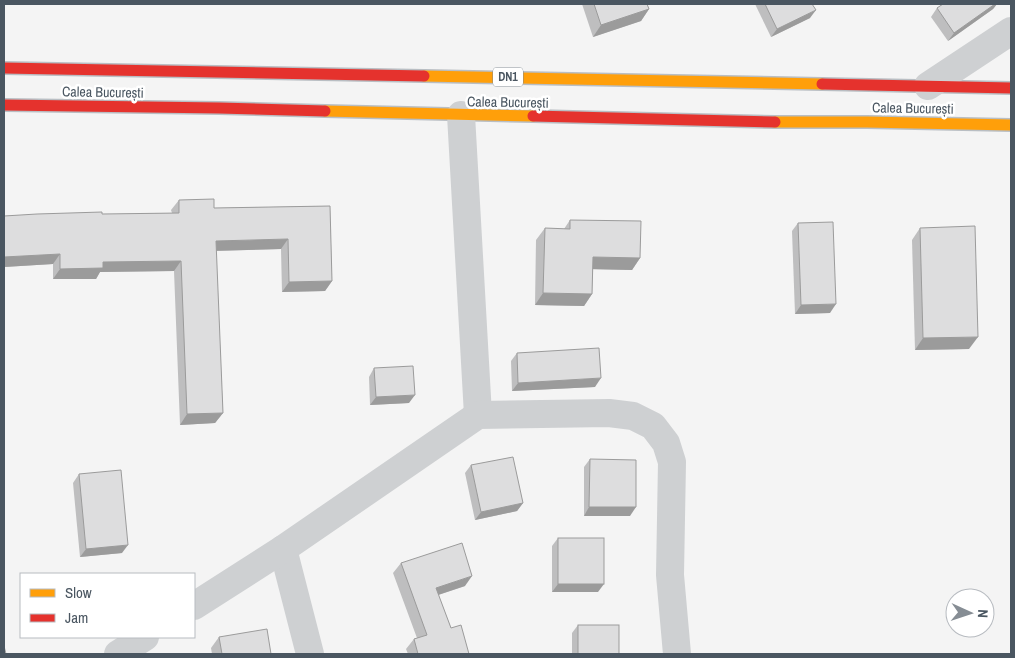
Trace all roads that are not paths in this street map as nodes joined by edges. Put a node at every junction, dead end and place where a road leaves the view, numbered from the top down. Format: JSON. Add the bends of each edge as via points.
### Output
{"nodes":[{"id":1,"x":1011,"y":31,"type":"edge"},
{"id":2,"x":4,"y":68,"type":"edge"},
{"id":3,"x":928,"y":86,"type":"junction"},
{"id":4,"x":1011,"y":88,"type":"edge"},
{"id":5,"x":4,"y":105,"type":"edge"},
{"id":6,"x":460,"y":115,"type":"junction"},
{"id":7,"x":1011,"y":125,"type":"edge"},
{"id":8,"x":478,"y":415,"type":"junction"},
{"id":9,"x":283,"y":549,"type":"junction"},
{"id":10,"x":195,"y":605,"type":"edge"},
{"id":11,"x":143,"y":638,"type":"edge"},
{"id":12,"x":118,"y":654,"type":"edge"},
{"id":13,"x":310,"y":654,"type":"edge"},
{"id":14,"x":677,"y":654,"type":"edge"}],
"edges":[{"from":1,"to":3,"type":"street"},
{"from":2,"to":3,"type":"highway","name":"Calea București","number":"DN1"},
{"from":3,"to":4,"type":"highway","name":"Calea București","number":"DN1"},
{"from":5,"to":6,"type":"highway","name":"Calea București"},
{"from":6,"to":7,"type":"highway","name":"Calea București"},
{"from":6,"to":8,"type":"street"},
{"from":8,"to":9,"type":"street"},
{"from":8,"to":14,"type":"street","via":[[610,413],[633,416],[653,426],[666,443],[672,462],[670,575]]},
{"from":9,"to":10,"type":"street"},
{"from":9,"to":13,"type":"street"},
{"from":11,"to":12,"type":"street"}]}
